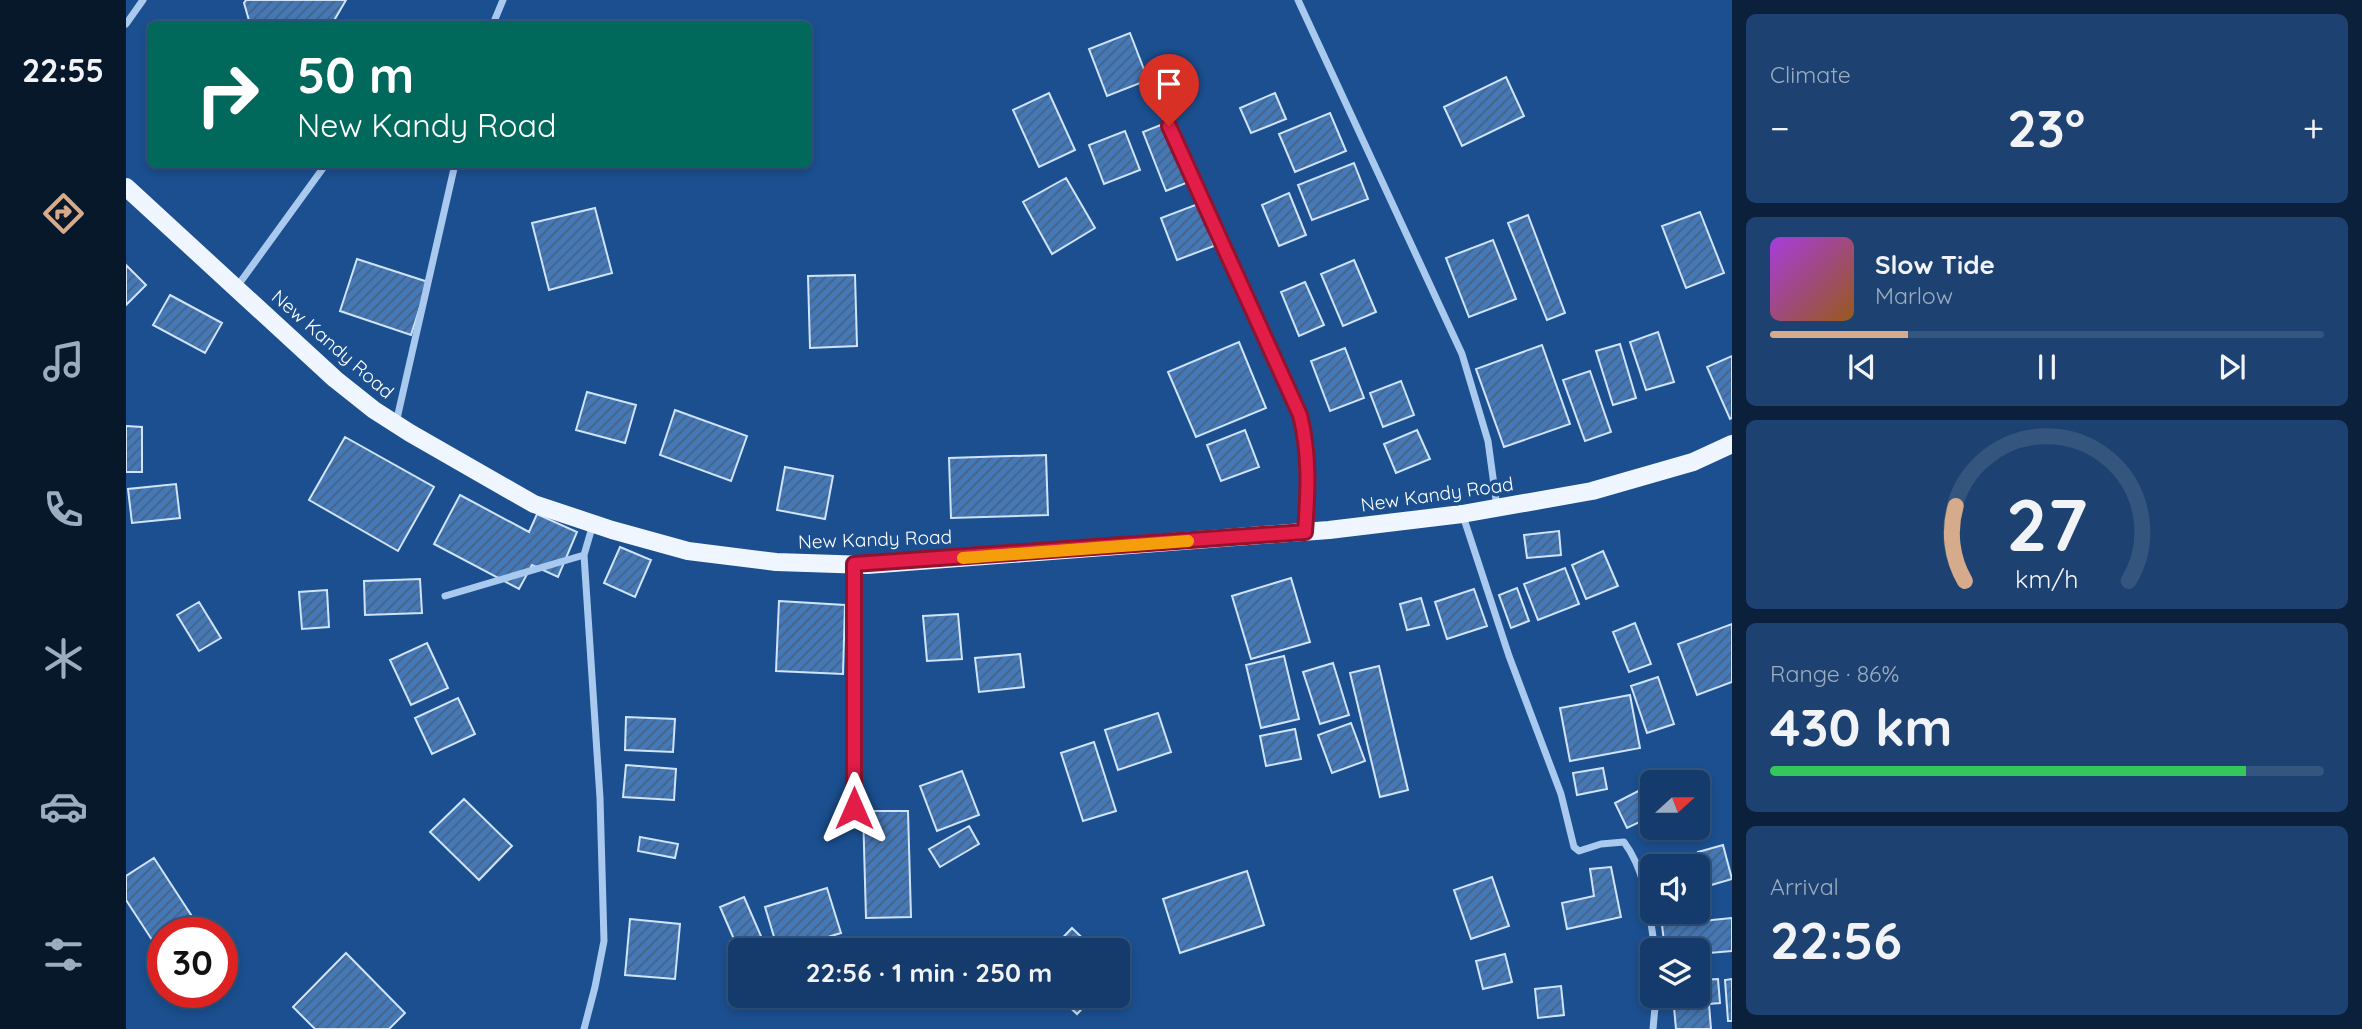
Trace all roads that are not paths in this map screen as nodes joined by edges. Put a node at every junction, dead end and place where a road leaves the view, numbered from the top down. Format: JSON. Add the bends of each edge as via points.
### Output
{"nodes":[{"id":1,"x":143,"y":0,"type":"edge"},
{"id":2,"x":503,"y":0,"type":"edge"},
{"id":3,"x":1298,"y":0,"type":"edge"},
{"id":4,"x":494,"y":21,"type":"edge"},
{"id":5,"x":126,"y":24,"type":"edge"},
{"id":6,"x":1158,"y":102,"type":"dead end"},
{"id":7,"x":323,"y":168,"type":"edge"},
{"id":8,"x":454,"y":168,"type":"edge"},
{"id":9,"x":126,"y":187,"type":"edge"},
{"id":10,"x":236,"y":288,"type":"junction"},
{"id":11,"x":396,"y":424,"type":"junction"},
{"id":12,"x":1732,"y":444,"type":"edge"},
{"id":13,"x":1497,"y":507,"type":"junction"},
{"id":14,"x":1462,"y":513,"type":"junction"},
{"id":15,"x":593,"y":524,"type":"junction"},
{"id":16,"x":1305,"y":532,"type":"junction"},
{"id":17,"x":584,"y":555,"type":"junction"},
{"id":18,"x":854,"y":564,"type":"junction"},
{"id":19,"x":445,"y":596,"type":"dead end"},
{"id":20,"x":854,"y":808,"type":"dead end"},
{"id":21,"x":1653,"y":938,"type":"edge"},
{"id":22,"x":1655,"y":1008,"type":"edge"},
{"id":23,"x":584,"y":1029,"type":"edge"},
{"id":24,"x":1653,"y":1029,"type":"edge"}],
"edges":[{"from":1,"to":5,"type":"street"},
{"from":2,"to":4,"type":"street"},
{"from":3,"to":13,"type":"street","via":[[1462,355],[1488,441]]},
{"from":6,"to":16,"type":"street","via":[[1300,415],[1307,444]]},
{"from":7,"to":10,"type":"street"},
{"from":8,"to":11,"type":"street"},
{"from":9,"to":10,"type":"main road","name":"New Kandy Road"},
{"from":10,"to":11,"type":"main road","name":"New Kandy Road","via":[[335,379]]},
{"from":11,"to":15,"type":"main road","name":"New Kandy Road","via":[[534,504]]},
{"from":12,"to":13,"type":"main road","name":"New Kandy Road","via":[[1693,462],[1592,491]]},
{"from":13,"to":14,"type":"main road","name":"New Kandy Road"},
{"from":14,"to":16,"type":"main road","name":"New Kandy Road"},
{"from":14,"to":21,"type":"street","via":[[1561,794],[1573,847],[1579,851],[1624,842],[1644,885]]},
{"from":15,"to":17,"type":"street"},
{"from":15,"to":18,"type":"main road","name":"New Kandy Road","via":[[688,551],[776,562]]},
{"from":16,"to":18,"type":"main road","name":"New Kandy Road"},
{"from":17,"to":19,"type":"street"},
{"from":17,"to":23,"type":"street","via":[[604,942]]},
{"from":18,"to":20,"type":"street"},
{"from":22,"to":24,"type":"street"}]}
